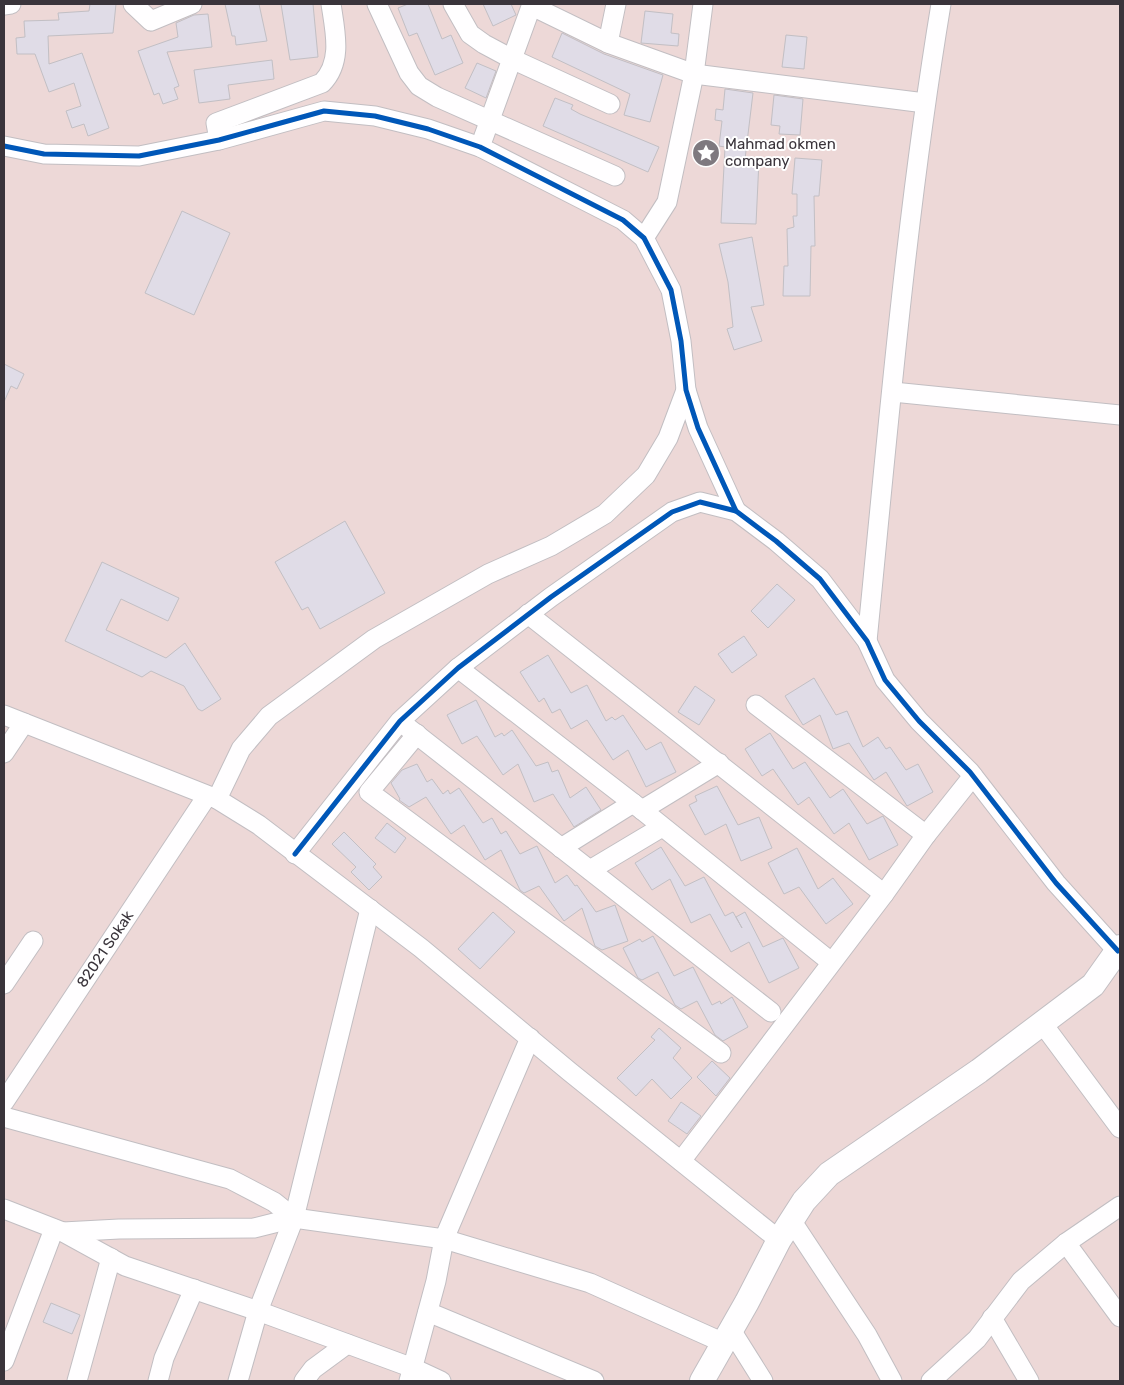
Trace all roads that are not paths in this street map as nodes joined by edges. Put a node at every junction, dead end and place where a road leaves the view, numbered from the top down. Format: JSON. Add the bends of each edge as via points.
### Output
{"nodes":[{"id":1,"x":11,"y":4,"type":"edge"},
{"id":2,"x":133,"y":4,"type":"edge"},
{"id":3,"x":192,"y":4,"type":"edge"},
{"id":4,"x":331,"y":4,"type":"edge"},
{"id":5,"x":377,"y":4,"type":"edge"},
{"id":6,"x":453,"y":4,"type":"edge"},
{"id":7,"x":616,"y":4,"type":"edge"},
{"id":8,"x":703,"y":4,"type":"edge"},
{"id":9,"x":941,"y":4,"type":"edge"},
{"id":10,"x":4,"y":5,"type":"edge"},
{"id":11,"x":532,"y":5,"type":"edge"},
{"id":12,"x":608,"y":43,"type":"junction"},
{"id":13,"x":512,"y":59,"type":"junction"},
{"id":14,"x":694,"y":74,"type":"junction"},
{"id":15,"x":926,"y":103,"type":"junction"},
{"id":16,"x":610,"y":104,"type":"dead end"},
{"id":17,"x":491,"y":120,"type":"junction"},
{"id":18,"x":219,"y":140,"type":"junction"},
{"id":19,"x":4,"y":146,"type":"edge"},
{"id":20,"x":480,"y":147,"type":"junction"},
{"id":21,"x":615,"y":176,"type":"dead end"},
{"id":22,"x":644,"y":238,"type":"junction"},
{"id":23,"x":686,"y":390,"type":"junction"},
{"id":24,"x":893,"y":392,"type":"junction"},
{"id":25,"x":1120,"y":415,"type":"edge"},
{"id":26,"x":736,"y":512,"type":"junction"},
{"id":27,"x":528,"y":614,"type":"junction"},
{"id":28,"x":867,"y":641,"type":"junction"},
{"id":29,"x":458,"y":668,"type":"junction"},
{"id":30,"x":756,"y":705,"type":"dead end"},
{"id":31,"x":4,"y":714,"type":"edge"},
{"id":32,"x":400,"y":721,"type":"junction"},
{"id":33,"x":24,"y":723,"type":"junction"},
{"id":34,"x":417,"y":734,"type":"junction"},
{"id":35,"x":4,"y":754,"type":"edge"},
{"id":36,"x":719,"y":762,"type":"junction"},
{"id":37,"x":973,"y":776,"type":"junction"},
{"id":38,"x":212,"y":797,"type":"junction"},
{"id":39,"x":637,"y":807,"type":"junction"},
{"id":40,"x":662,"y":827,"type":"junction"},
{"id":41,"x":926,"y":835,"type":"junction"},
{"id":42,"x":561,"y":848,"type":"junction"},
{"id":43,"x":296,"y":854,"type":"junction"},
{"id":44,"x":590,"y":870,"type":"junction"},
{"id":45,"x":884,"y":894,"type":"junction"},
{"id":46,"x":370,"y":909,"type":"junction"},
{"id":47,"x":33,"y":941,"type":"dead end"},
{"id":48,"x":1119,"y":951,"type":"edge"},
{"id":49,"x":831,"y":962,"type":"junction"},
{"id":50,"x":4,"y":984,"type":"edge"},
{"id":51,"x":772,"y":1012,"type":"dead end"},
{"id":52,"x":1042,"y":1023,"type":"junction"},
{"id":53,"x":530,"y":1038,"type":"junction"},
{"id":54,"x":721,"y":1053,"type":"dead end"},
{"id":55,"x":4,"y":1102,"type":"edge"},
{"id":56,"x":4,"y":1117,"type":"edge"},
{"id":57,"x":1120,"y":1128,"type":"edge"},
{"id":58,"x":681,"y":1161,"type":"junction"},
{"id":59,"x":1120,"y":1206,"type":"edge"},
{"id":60,"x":4,"y":1209,"type":"edge"},
{"id":61,"x":294,"y":1218,"type":"junction"},
{"id":62,"x":791,"y":1220,"type":"junction"},
{"id":63,"x":59,"y":1231,"type":"junction"},
{"id":64,"x":444,"y":1239,"type":"junction"},
{"id":65,"x":779,"y":1240,"type":"junction"},
{"id":66,"x":1066,"y":1243,"type":"junction"},
{"id":67,"x":111,"y":1258,"type":"junction"},
{"id":68,"x":194,"y":1289,"type":"junction"},
{"id":69,"x":258,"y":1311,"type":"junction"},
{"id":70,"x":428,"y":1312,"type":"junction"},
{"id":71,"x":1120,"y":1317,"type":"edge"},
{"id":72,"x":992,"y":1318,"type":"junction"},
{"id":73,"x":728,"y":1336,"type":"junction"},
{"id":74,"x":347,"y":1344,"type":"junction"},
{"id":75,"x":5,"y":1354,"type":"edge"},
{"id":76,"x":411,"y":1375,"type":"edge"},
{"id":77,"x":76,"y":1381,"type":"edge"},
{"id":78,"x":158,"y":1381,"type":"edge"},
{"id":79,"x":238,"y":1381,"type":"edge"},
{"id":80,"x":304,"y":1381,"type":"edge"},
{"id":81,"x":441,"y":1381,"type":"edge"},
{"id":82,"x":594,"y":1381,"type":"edge"},
{"id":83,"x":702,"y":1381,"type":"edge"},
{"id":84,"x":763,"y":1381,"type":"edge"},
{"id":85,"x":892,"y":1381,"type":"edge"},
{"id":86,"x":931,"y":1381,"type":"edge"},
{"id":87,"x":1029,"y":1381,"type":"edge"}],
"edges":[{"from":1,"to":10,"type":"street"},
{"from":2,"to":3,"type":"street","via":[[151,21]]},
{"from":4,"to":18,"type":"street","via":[[335,65],[330,74],[322,83],[216,124]]},
{"from":5,"to":17,"type":"street","via":[[409,73],[420,86],[437,97]]},
{"from":6,"to":13,"type":"street","via":[[470,34]]},
{"from":7,"to":12,"type":"street"},
{"from":8,"to":14,"type":"street"},
{"from":9,"to":15,"type":"street"},
{"from":11,"to":12,"type":"street"},
{"from":11,"to":13,"type":"street"},
{"from":12,"to":14,"type":"street"},
{"from":13,"to":16,"type":"street"},
{"from":13,"to":17,"type":"street"},
{"from":14,"to":15,"type":"street"},
{"from":14,"to":22,"type":"street","via":[[667,202]]},
{"from":15,"to":24,"type":"street"},
{"from":17,"to":20,"type":"street"},
{"from":17,"to":21,"type":"street"},
{"from":18,"to":19,"type":"street","via":[[139,156],[44,154]]},
{"from":18,"to":20,"type":"street","via":[[324,110],[375,116],[428,129]]},
{"from":20,"to":22,"type":"street","via":[[623,220]]},
{"from":22,"to":23,"type":"street","via":[[671,290]]},
{"from":23,"to":26,"type":"street","via":[[698,428]]},
{"from":23,"to":38,"type":"street","name":"82021 Sokak","via":[[668,438],[646,475],[605,514],[551,546],[488,574],[374,639],[269,716],[241,750]]},
{"from":24,"to":25,"type":"street"},
{"from":24,"to":28,"type":"street"},
{"from":26,"to":27,"type":"street","via":[[700,502],[672,512]]},
{"from":26,"to":28,"type":"street","via":[[820,579]]},
{"from":27,"to":29,"type":"street"},
{"from":27,"to":36,"type":"street"},
{"from":28,"to":37,"type":"street","via":[[885,680],[919,721]]},
{"from":29,"to":32,"type":"street"},
{"from":29,"to":39,"type":"street"},
{"from":30,"to":41,"type":"street"},
{"from":31,"to":33,"type":"street"},
{"from":32,"to":34,"type":"street"},
{"from":32,"to":43,"type":"street"},
{"from":33,"to":35,"type":"street"},
{"from":33,"to":38,"type":"street"},
{"from":34,"to":42,"type":"street"},
{"from":34,"to":54,"type":"street","via":[[369,792]]},
{"from":36,"to":39,"type":"street"},
{"from":36,"to":45,"type":"street"},
{"from":37,"to":41,"type":"street"},
{"from":37,"to":48,"type":"street","via":[[1056,883]]},
{"from":38,"to":43,"type":"street","via":[[259,825]]},
{"from":38,"to":55,"type":"street","name":"82021 Sokak"},
{"from":39,"to":40,"type":"street"},
{"from":39,"to":42,"type":"street"},
{"from":40,"to":44,"type":"street"},
{"from":40,"to":49,"type":"street"},
{"from":41,"to":45,"type":"street"},
{"from":42,"to":44,"type":"street"},
{"from":43,"to":46,"type":"street"},
{"from":44,"to":51,"type":"street"},
{"from":45,"to":49,"type":"street"},
{"from":46,"to":53,"type":"street"},
{"from":46,"to":61,"type":"street"},
{"from":47,"to":50,"type":"street"},
{"from":48,"to":52,"type":"main road","via":[[1093,985]]},
{"from":49,"to":58,"type":"street"},
{"from":52,"to":57,"type":"street"},
{"from":52,"to":62,"type":"main road","via":[[897,1129],[829,1174],[804,1200]]},
{"from":53,"to":58,"type":"street"},
{"from":53,"to":64,"type":"street"},
{"from":56,"to":61,"type":"street","via":[[230,1179],[274,1202]]},
{"from":58,"to":65,"type":"street"},
{"from":59,"to":66,"type":"street"},
{"from":60,"to":63,"type":"street"},
{"from":61,"to":63,"type":"street","via":[[254,1228]]},
{"from":61,"to":64,"type":"street"},
{"from":61,"to":69,"type":"street"},
{"from":62,"to":65,"type":"main road"},
{"from":62,"to":85,"type":"street","via":[[867,1335]]},
{"from":63,"to":67,"type":"street"},
{"from":63,"to":75,"type":"street"},
{"from":64,"to":70,"type":"street"},
{"from":64,"to":73,"type":"street","via":[[590,1283]]},
{"from":65,"to":73,"type":"main road"},
{"from":66,"to":71,"type":"street"},
{"from":66,"to":72,"type":"street","via":[[1021,1281]]},
{"from":67,"to":68,"type":"street","via":[[125,1266]]},
{"from":67,"to":77,"type":"street"},
{"from":68,"to":69,"type":"street"},
{"from":68,"to":78,"type":"street","via":[[164,1358]]},
{"from":69,"to":74,"type":"street"},
{"from":69,"to":79,"type":"street"},
{"from":70,"to":76,"type":"street"},
{"from":70,"to":82,"type":"street"},
{"from":72,"to":86,"type":"street","via":[[977,1339]]},
{"from":72,"to":87,"type":"street"},
{"from":73,"to":83,"type":"main road"},
{"from":73,"to":84,"type":"street"},
{"from":74,"to":76,"type":"street"},
{"from":74,"to":80,"type":"street","via":[[314,1369]]},
{"from":76,"to":81,"type":"street"}]}
